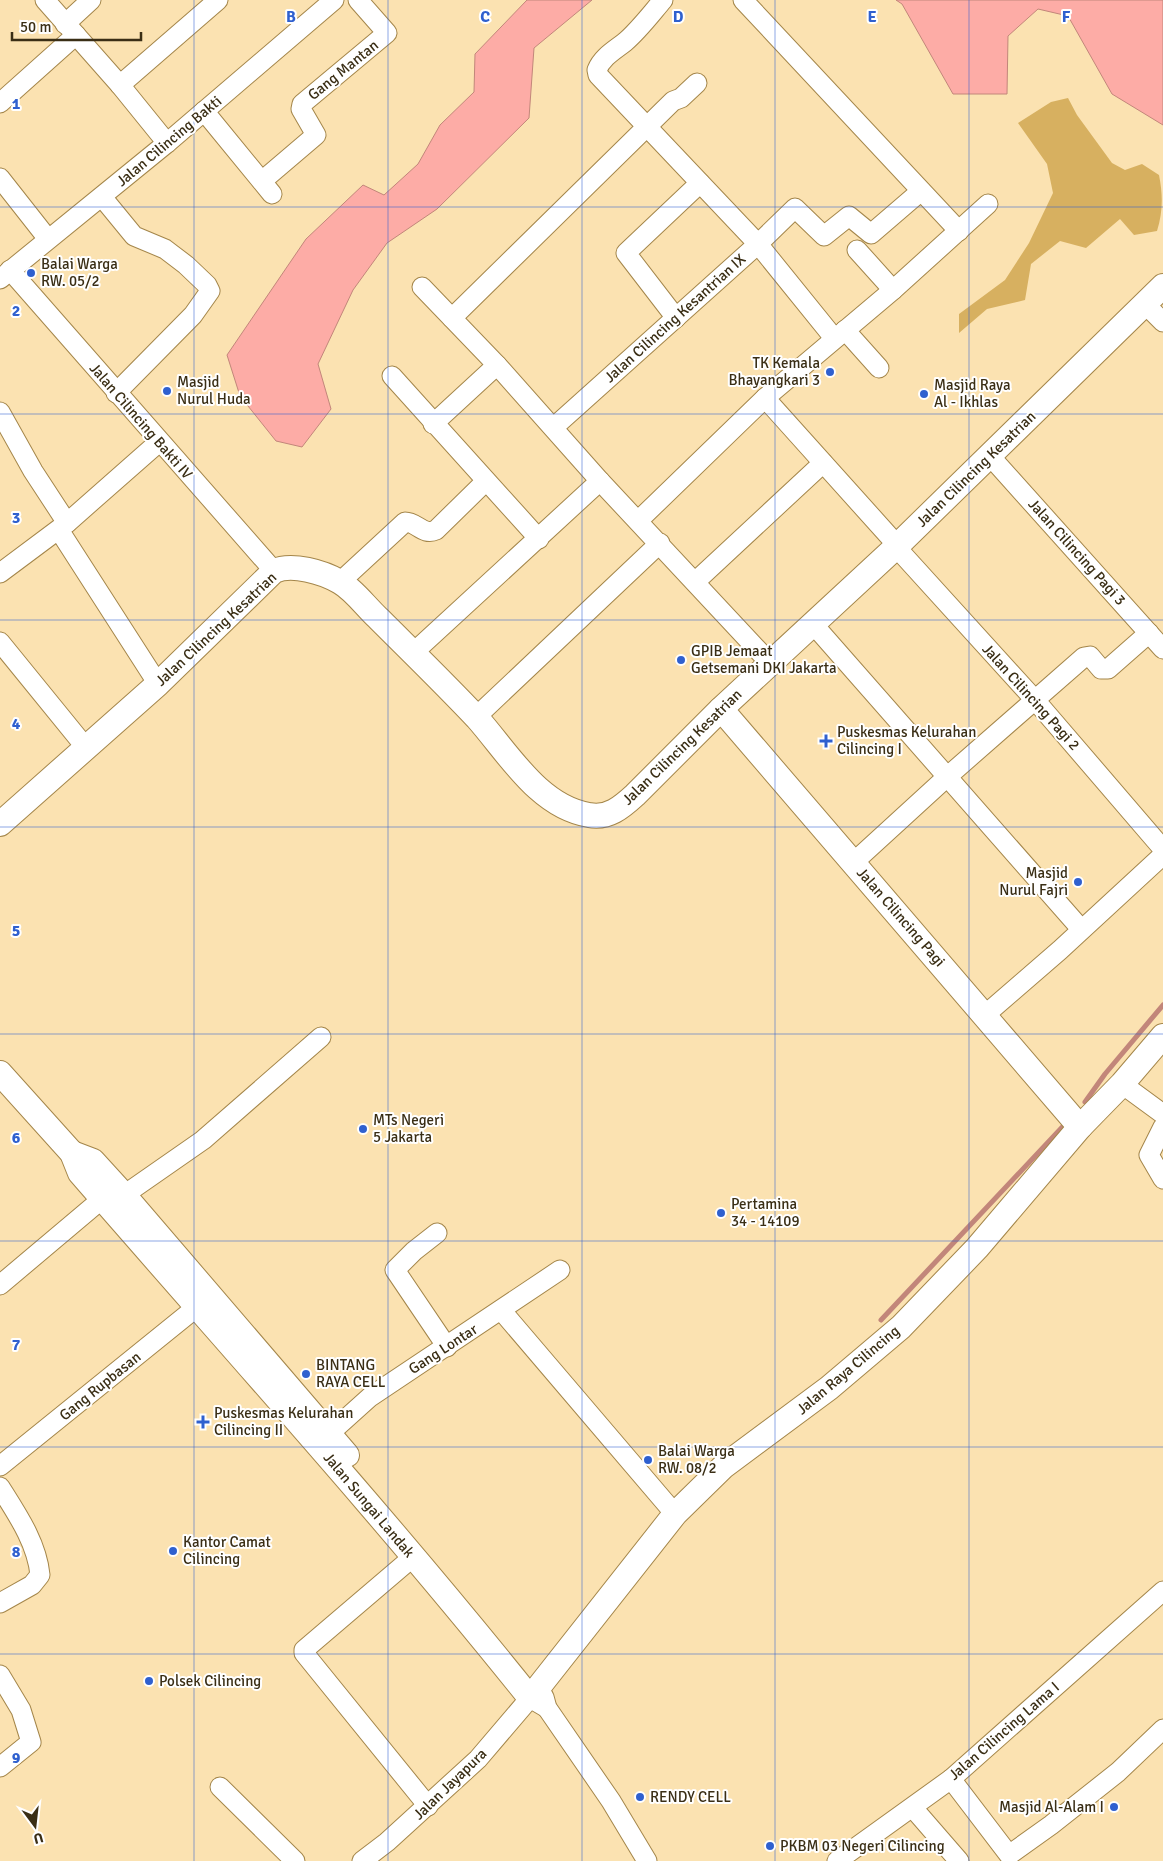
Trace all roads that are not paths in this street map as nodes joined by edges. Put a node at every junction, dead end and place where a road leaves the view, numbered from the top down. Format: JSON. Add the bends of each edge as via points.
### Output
{"nodes":[{"id":1,"x":45,"y":0,"type":"edge"},
{"id":2,"x":91,"y":0,"type":"edge"},
{"id":3,"x":218,"y":0,"type":"edge"},
{"id":4,"x":334,"y":0,"type":"edge"},
{"id":5,"x":358,"y":0,"type":"edge"},
{"id":6,"x":663,"y":0,"type":"edge"},
{"id":7,"x":743,"y":0,"type":"edge"},
{"id":8,"x":71,"y":30,"type":"junction"},
{"id":9,"x":697,"y":83,"type":"dead end"},
{"id":10,"x":120,"y":85,"type":"junction"},
{"id":11,"x":0,"y":103,"type":"edge"},
{"id":12,"x":204,"y":111,"type":"junction"},
{"id":13,"x":648,"y":127,"type":"junction"},
{"id":14,"x":167,"y":143,"type":"junction"},
{"id":15,"x":0,"y":178,"type":"edge"},
{"id":16,"x":700,"y":183,"type":"junction"},
{"id":17,"x":921,"y":191,"type":"junction"},
{"id":18,"x":102,"y":198,"type":"junction"},
{"id":19,"x":988,"y":204,"type":"dead end"},
{"id":20,"x":959,"y":231,"type":"junction"},
{"id":21,"x":48,"y":239,"type":"junction"},
{"id":22,"x":758,"y":244,"type":"junction"},
{"id":23,"x":856,"y":250,"type":"dead end"},
{"id":24,"x":5,"y":274,"type":"edge"},
{"id":25,"x":1163,"y":286,"type":"edge"},
{"id":26,"x":422,"y":287,"type":"dead end"},
{"id":27,"x":893,"y":290,"type":"junction"},
{"id":28,"x":1144,"y":303,"type":"junction"},
{"id":29,"x":452,"y":318,"type":"junction"},
{"id":30,"x":676,"y":318,"type":"junction"},
{"id":31,"x":1163,"y":322,"type":"edge"},
{"id":32,"x":839,"y":334,"type":"junction"},
{"id":33,"x":497,"y":365,"type":"junction"},
{"id":34,"x":879,"y":368,"type":"dead end"},
{"id":35,"x":392,"y":376,"type":"dead end"},
{"id":36,"x":116,"y":393,"type":"junction"},
{"id":37,"x":765,"y":398,"type":"junction"},
{"id":38,"x":0,"y":412,"type":"edge"},
{"id":39,"x":433,"y":424,"type":"junction"},
{"id":40,"x":554,"y":427,"type":"junction"},
{"id":41,"x":159,"y":442,"type":"junction"},
{"id":42,"x":990,"y":456,"type":"junction"},
{"id":43,"x":822,"y":463,"type":"junction"},
{"id":44,"x":486,"y":481,"type":"junction"},
{"id":45,"x":600,"y":481,"type":"junction"},
{"id":46,"x":639,"y":520,"type":"junction"},
{"id":47,"x":63,"y":527,"type":"junction"},
{"id":48,"x":539,"y":539,"type":"junction"},
{"id":49,"x":660,"y":543,"type":"junction"},
{"id":50,"x":896,"y":546,"type":"junction"},
{"id":51,"x":274,"y":571,"type":"junction"},
{"id":52,"x":0,"y":573,"type":"edge"},
{"id":53,"x":340,"y":582,"type":"junction"},
{"id":54,"x":695,"y":582,"type":"junction"},
{"id":55,"x":813,"y":624,"type":"junction"},
{"id":56,"x":1149,"y":633,"type":"junction"},
{"id":57,"x":0,"y":642,"type":"edge"},
{"id":58,"x":1163,"y":649,"type":"edge"},
{"id":59,"x":413,"y":653,"type":"junction"},
{"id":60,"x":770,"y":662,"type":"junction"},
{"id":61,"x":158,"y":684,"type":"junction"},
{"id":62,"x":1035,"y":700,"type":"junction"},
{"id":63,"x":721,"y":709,"type":"junction"},
{"id":64,"x":476,"y":718,"type":"junction"},
{"id":65,"x":87,"y":749,"type":"junction"},
{"id":66,"x":948,"y":776,"type":"junction"},
{"id":67,"x":0,"y":824,"type":"edge"},
{"id":68,"x":1163,"y":849,"type":"edge"},
{"id":69,"x":1163,"y":855,"type":"edge"},
{"id":70,"x":854,"y":862,"type":"junction"},
{"id":71,"x":1081,"y":929,"type":"junction"},
{"id":72,"x":985,"y":1015,"type":"junction"},
{"id":73,"x":1163,"y":1036,"type":"edge"},
{"id":74,"x":321,"y":1038,"type":"dead end"},
{"id":75,"x":0,"y":1073,"type":"edge"},
{"id":76,"x":1122,"y":1084,"type":"junction"},
{"id":77,"x":1163,"y":1114,"type":"edge"},
{"id":78,"x":1080,"y":1127,"type":"junction"},
{"id":79,"x":1163,"y":1127,"type":"edge"},
{"id":80,"x":1163,"y":1178,"type":"edge"},
{"id":81,"x":113,"y":1197,"type":"junction"},
{"id":82,"x":437,"y":1233,"type":"dead end"},
{"id":83,"x":560,"y":1270,"type":"dead end"},
{"id":84,"x":0,"y":1285,"type":"edge"},
{"id":85,"x":198,"y":1306,"type":"junction"},
{"id":86,"x":501,"y":1310,"type":"junction"},
{"id":87,"x":447,"y":1347,"type":"junction"},
{"id":88,"x":277,"y":1384,"type":"junction"},
{"id":89,"x":330,"y":1433,"type":"junction"},
{"id":90,"x":0,"y":1466,"type":"edge"},
{"id":91,"x":0,"y":1487,"type":"edge"},
{"id":92,"x":675,"y":1514,"type":"junction"},
{"id":93,"x":413,"y":1557,"type":"junction"},
{"id":94,"x":1163,"y":1591,"type":"edge"},
{"id":95,"x":0,"y":1603,"type":"edge"},
{"id":96,"x":0,"y":1676,"type":"edge"},
{"id":97,"x":539,"y":1697,"type":"junction"},
{"id":98,"x":1163,"y":1729,"type":"edge"},
{"id":99,"x":0,"y":1766,"type":"edge"},
{"id":100,"x":951,"y":1779,"type":"junction"},
{"id":101,"x":220,"y":1787,"type":"dead end"},
{"id":102,"x":428,"y":1806,"type":"junction"},
{"id":103,"x":913,"y":1808,"type":"junction"},
{"id":104,"x":374,"y":1854,"type":"edge"},
{"id":105,"x":295,"y":1861,"type":"edge"},
{"id":106,"x":349,"y":1861,"type":"edge"},
{"id":107,"x":647,"y":1861,"type":"edge"},
{"id":108,"x":837,"y":1861,"type":"edge"},
{"id":109,"x":959,"y":1861,"type":"edge"}],
"edges":[{"from":1,"to":8,"type":"street"},
{"from":2,"to":8,"type":"street"},
{"from":3,"to":10,"type":"street"},
{"from":4,"to":12,"type":"street","name":"Jalan Cilincing Bakti"},
{"from":5,"to":12,"type":"street","name":"Gang Mantan","via":[[387,33],[302,104],[301,109],[316,135],[267,187]]},
{"from":6,"to":13,"type":"street","via":[[597,70],[598,75]]},
{"from":7,"to":17,"type":"street"},
{"from":8,"to":10,"type":"street"},
{"from":8,"to":11,"type":"street"},
{"from":9,"to":13,"type":"street","via":[[673,101]]},
{"from":10,"to":14,"type":"street"},
{"from":12,"to":14,"type":"street","name":"Jalan Cilincing Bakti"},
{"from":13,"to":16,"type":"street"},
{"from":13,"to":29,"type":"street"},
{"from":14,"to":18,"type":"street","name":"Jalan Cilincing Bakti"},
{"from":15,"to":21,"type":"street"},
{"from":16,"to":22,"type":"street"},
{"from":16,"to":30,"type":"street","via":[[626,253]]},
{"from":17,"to":20,"type":"street"},
{"from":17,"to":22,"type":"street","name":"Jalan Cilincing Kesantrian IX","via":[[871,234],[849,216],[824,236],[795,208]]},
{"from":18,"to":21,"type":"street","name":"Jalan Cilincing Bakti"},
{"from":18,"to":36,"type":"street","via":[[134,236],[172,254],[210,291],[193,315]]},
{"from":19,"to":20,"type":"street"},
{"from":20,"to":27,"type":"street"},
{"from":21,"to":24,"type":"street","name":"Jalan Cilincing Bakti"},
{"from":22,"to":30,"type":"street","name":"Jalan Cilincing Kesantrian IX"},
{"from":22,"to":32,"type":"street"},
{"from":23,"to":27,"type":"street"},
{"from":24,"to":36,"type":"street","name":"Jalan Cilincing Bakti IV"},
{"from":25,"to":28,"type":"street","name":"Jalan Cilincing Kesatrian"},
{"from":26,"to":29,"type":"street"},
{"from":27,"to":32,"type":"street"},
{"from":28,"to":31,"type":"street"},
{"from":28,"to":42,"type":"street","name":"Jalan Cilincing Kesatrian"},
{"from":29,"to":33,"type":"street"},
{"from":30,"to":40,"type":"street","name":"Jalan Cilincing Kesantrian IX"},
{"from":32,"to":34,"type":"street"},
{"from":32,"to":37,"type":"street"},
{"from":33,"to":39,"type":"street"},
{"from":33,"to":40,"type":"street"},
{"from":35,"to":39,"type":"street"},
{"from":36,"to":41,"type":"street","name":"Jalan Cilincing Bakti IV"},
{"from":37,"to":43,"type":"street","name":"Jalan Cilincing Pagi 2"},
{"from":37,"to":46,"type":"street"},
{"from":38,"to":47,"type":"street"},
{"from":39,"to":44,"type":"street"},
{"from":40,"to":45,"type":"street"},
{"from":41,"to":47,"type":"street"},
{"from":41,"to":51,"type":"street","name":"Jalan Cilincing Bakti IV"},
{"from":42,"to":50,"type":"street","name":"Jalan Cilincing Kesatrian"},
{"from":42,"to":56,"type":"street","name":"Jalan Cilincing Pagi 3"},
{"from":43,"to":50,"type":"street","name":"Jalan Cilincing Pagi 2"},
{"from":43,"to":54,"type":"street"},
{"from":44,"to":48,"type":"street"},
{"from":44,"to":53,"type":"street","via":[[436,530],[425,532],[405,522]]},
{"from":45,"to":46,"type":"street"},
{"from":45,"to":48,"type":"street"},
{"from":46,"to":49,"type":"street"},
{"from":47,"to":52,"type":"street"},
{"from":47,"to":61,"type":"street"},
{"from":48,"to":59,"type":"street"},
{"from":49,"to":54,"type":"street"},
{"from":49,"to":64,"type":"street"},
{"from":50,"to":55,"type":"street","name":"Jalan Cilincing Kesatrian"},
{"from":50,"to":62,"type":"street","name":"Jalan Cilincing Pagi 2"},
{"from":51,"to":53,"type":"street","name":"Jalan Cilincing Kesatrian","via":[[295,568]]},
{"from":51,"to":61,"type":"street","name":"Jalan Cilincing Kesatrian"},
{"from":53,"to":59,"type":"street","name":"Jalan Cilincing Kesatrian"},
{"from":54,"to":60,"type":"street"},
{"from":55,"to":60,"type":"street","name":"Jalan Cilincing Kesatrian"},
{"from":55,"to":66,"type":"street"},
{"from":56,"to":58,"type":"street","name":"Jalan Cilincing Pagi 3"},
{"from":56,"to":62,"type":"street","via":[[1108,669],[1101,669],[1090,656],[1084,657]]},
{"from":57,"to":65,"type":"street"},
{"from":59,"to":64,"type":"street","name":"Jalan Cilincing Kesatrian"},
{"from":60,"to":63,"type":"street","name":"Jalan Cilincing Kesatrian"},
{"from":61,"to":65,"type":"street","name":"Jalan Cilincing Kesatrian"},
{"from":62,"to":66,"type":"street"},
{"from":62,"to":68,"type":"street","name":"Jalan Cilincing Pagi 2"},
{"from":63,"to":64,"type":"street","name":"Jalan Cilincing Kesatrian","via":[[622,807],[608,814],[591,816],[556,803],[540,790]]},
{"from":63,"to":70,"type":"street","name":"Jalan Cilincing Pagi"},
{"from":65,"to":67,"type":"street","name":"Jalan Cilincing Kesatrian"},
{"from":66,"to":70,"type":"street"},
{"from":66,"to":71,"type":"street"},
{"from":69,"to":71,"type":"street"},
{"from":70,"to":72,"type":"street","name":"Jalan Cilincing Pagi"},
{"from":71,"to":72,"type":"street"},
{"from":72,"to":78,"type":"street","name":"Jalan Cilincing Pagi"},
{"from":73,"to":76,"type":"street","name":"Jalan Raya Cilincing"},
{"from":74,"to":81,"type":"street","via":[[203,1140]]},
{"from":75,"to":81,"type":"street","name":"Jalan Sungai Landak","via":[[72,1153],[80,1173]]},
{"from":76,"to":77,"type":"street"},
{"from":76,"to":78,"type":"street","name":"Jalan Raya Cilincing"},
{"from":78,"to":92,"type":"street","name":"Jalan Raya Cilincing","via":[[984,1241],[901,1327],[830,1388],[724,1466]]},
{"from":79,"to":80,"type":"street","via":[[1149,1154]]},
{"from":81,"to":84,"type":"street"},
{"from":81,"to":85,"type":"street","name":"Jalan Sungai Landak"},
{"from":81,"to":88,"type":"street","name":"Jalan Sungai Landak"},
{"from":82,"to":87,"type":"street","via":[[394,1270]]},
{"from":83,"to":86,"type":"street","name":"Gang Lontar"},
{"from":85,"to":88,"type":"street","name":"Jalan Sungai Landak"},
{"from":85,"to":90,"type":"street","name":"Gang Rupbasan"},
{"from":86,"to":87,"type":"street","name":"Gang Lontar"},
{"from":86,"to":92,"type":"street"},
{"from":87,"to":89,"type":"street","name":"Gang Lontar","via":[[370,1397]]},
{"from":88,"to":89,"type":"street","name":"Jalan Sungai Landak"},
{"from":88,"to":93,"type":"street","name":"Jalan Sungai Landak"},
{"from":89,"to":97,"type":"street","name":"Jalan Sungai Landak"},
{"from":91,"to":95,"type":"street","via":[[30,1539],[39,1561],[40,1575],[32,1585]]},
{"from":92,"to":97,"type":"street","name":"Jalan Raya Cilincing","via":[[629,1570]]},
{"from":93,"to":97,"type":"street","name":"Jalan Sungai Landak"},
{"from":93,"to":102,"type":"street","via":[[304,1653]]},
{"from":94,"to":100,"type":"street","name":"Jalan Cilincing Lama I"},
{"from":96,"to":99,"type":"street","via":[[21,1710],[31,1742]]},
{"from":97,"to":102,"type":"street","name":"Jalan Jayapura"},
{"from":97,"to":107,"type":"street","via":[[611,1801]]},
{"from":98,"to":100,"type":"street","via":[[1118,1772],[1009,1855]]},
{"from":100,"to":103,"type":"street","name":"Jalan Cilincing Lama I"},
{"from":101,"to":105,"type":"street"},
{"from":102,"to":104,"type":"street","name":"Jalan Jayapura"},
{"from":103,"to":108,"type":"street","name":"Jalan Cilincing Lama I"},
{"from":103,"to":109,"type":"street"},
{"from":104,"to":106,"type":"street"}]}
